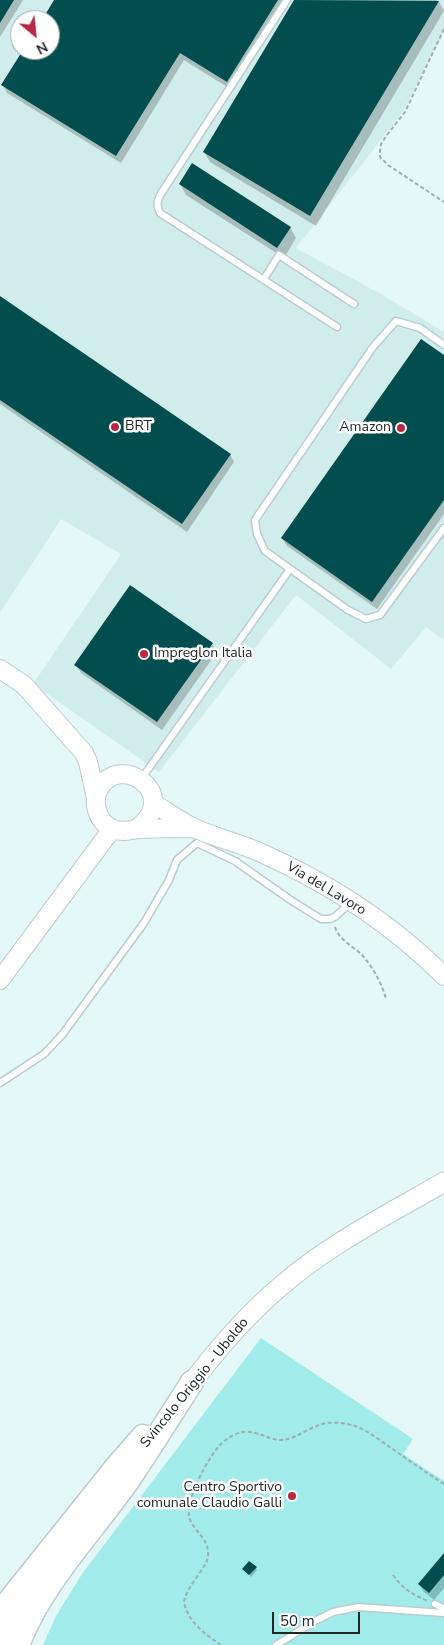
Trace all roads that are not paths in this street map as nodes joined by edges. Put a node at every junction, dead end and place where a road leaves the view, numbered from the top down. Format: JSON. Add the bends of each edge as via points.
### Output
{"nodes":[{"id":1,"x":287,"y":0,"type":"edge"},
{"id":2,"x":264,"y":279,"type":"junction"},
{"id":3,"x":354,"y":304,"type":"dead end"},
{"id":4,"x":337,"y":326,"type":"dead end"},
{"id":5,"x":444,"y":345,"type":"edge"},
{"id":6,"x":444,"y":528,"type":"edge"},
{"id":7,"x":290,"y":569,"type":"junction"},
{"id":8,"x":0,"y":669,"type":"edge"},
{"id":9,"x":88,"y":762,"type":"junction"},
{"id":10,"x":113,"y":777,"type":"junction"},
{"id":11,"x":141,"y":779,"type":"junction"},
{"id":12,"x":96,"y":798,"type":"junction"},
{"id":13,"x":153,"y":803,"type":"junction"},
{"id":14,"x":112,"y":829,"type":"junction"},
{"id":15,"x":136,"y":829,"type":"junction"},
{"id":16,"x":196,"y":833,"type":"junction"},
{"id":17,"x":351,"y":902,"type":"junction"},
{"id":18,"x":444,"y":976,"type":"edge"},
{"id":19,"x":0,"y":980,"type":"edge"},
{"id":20,"x":0,"y":1083,"type":"edge"},
{"id":21,"x":444,"y":1182,"type":"edge"},
{"id":22,"x":192,"y":1382,"type":"junction"},
{"id":23,"x":435,"y":1604,"type":"road end"},
{"id":24,"x":444,"y":1609,"type":"edge"},
{"id":25,"x":0,"y":1612,"type":"edge"},
{"id":26,"x":444,"y":1613,"type":"edge"},
{"id":27,"x":0,"y":1640,"type":"edge"},
{"id":28,"x":18,"y":1645,"type":"edge"},
{"id":29,"x":276,"y":1645,"type":"edge"}],
"edges":[{"from":1,"to":2,"type":"lane","via":[[162,192],[157,207],[160,213]]},
{"from":2,"to":3,"type":"lane","via":[[279,256]]},
{"from":2,"to":4,"type":"lane"},
{"from":5,"to":7,"type":"lane","via":[[420,328],[396,321],[373,347],[255,520],[265,551]]},
{"from":6,"to":7,"type":"lane","via":[[380,615],[366,618],[348,610]]},
{"from":7,"to":11,"type":"lane"},
{"from":8,"to":9,"type":"street","via":[[24,685]]},
{"from":9,"to":10,"type":"street"},
{"from":9,"to":12,"type":"street"},
{"from":10,"to":11,"type":"street","via":[[121,774]]},
{"from":10,"to":12,"type":"street","via":[[104,782]]},
{"from":11,"to":13,"type":"street","via":[[152,793]]},
{"from":12,"to":14,"type":"street","via":[[98,814]]},
{"from":13,"to":15,"type":"street","via":[[151,814]]},
{"from":13,"to":16,"type":"street","name":"Via del Lavoro"},
{"from":14,"to":15,"type":"street","name":"Via del Lavoro","via":[[125,832]]},
{"from":14,"to":19,"type":"street"},
{"from":15,"to":16,"type":"street","name":"Via del Lavoro"},
{"from":16,"to":17,"type":"street","name":"Via del Lavoro","via":[[257,851],[304,873]]},
{"from":16,"to":17,"type":"lane","via":[[321,919],[336,916]]},
{"from":16,"to":20,"type":"lane","via":[[177,860],[144,923],[62,1035],[44,1054]]},
{"from":17,"to":18,"type":"street","name":"Via del Lavoro","via":[[391,929]]},
{"from":21,"to":22,"type":"main road","name":"Svincolo Origgio - Uboldo","via":[[356,1233],[281,1285],[226,1339]]},
{"from":22,"to":25,"type":"highway","via":[[116,1467]]},
{"from":22,"to":27,"type":"main road","name":"Svincolo Origgio - Uboldo","via":[[29,1595]]},
{"from":22,"to":28,"type":"highway","via":[[128,1481],[55,1576]]},
{"from":23,"to":24,"type":"lane"},
{"from":26,"to":29,"type":"lane","via":[[358,1607],[333,1612]]}]}
